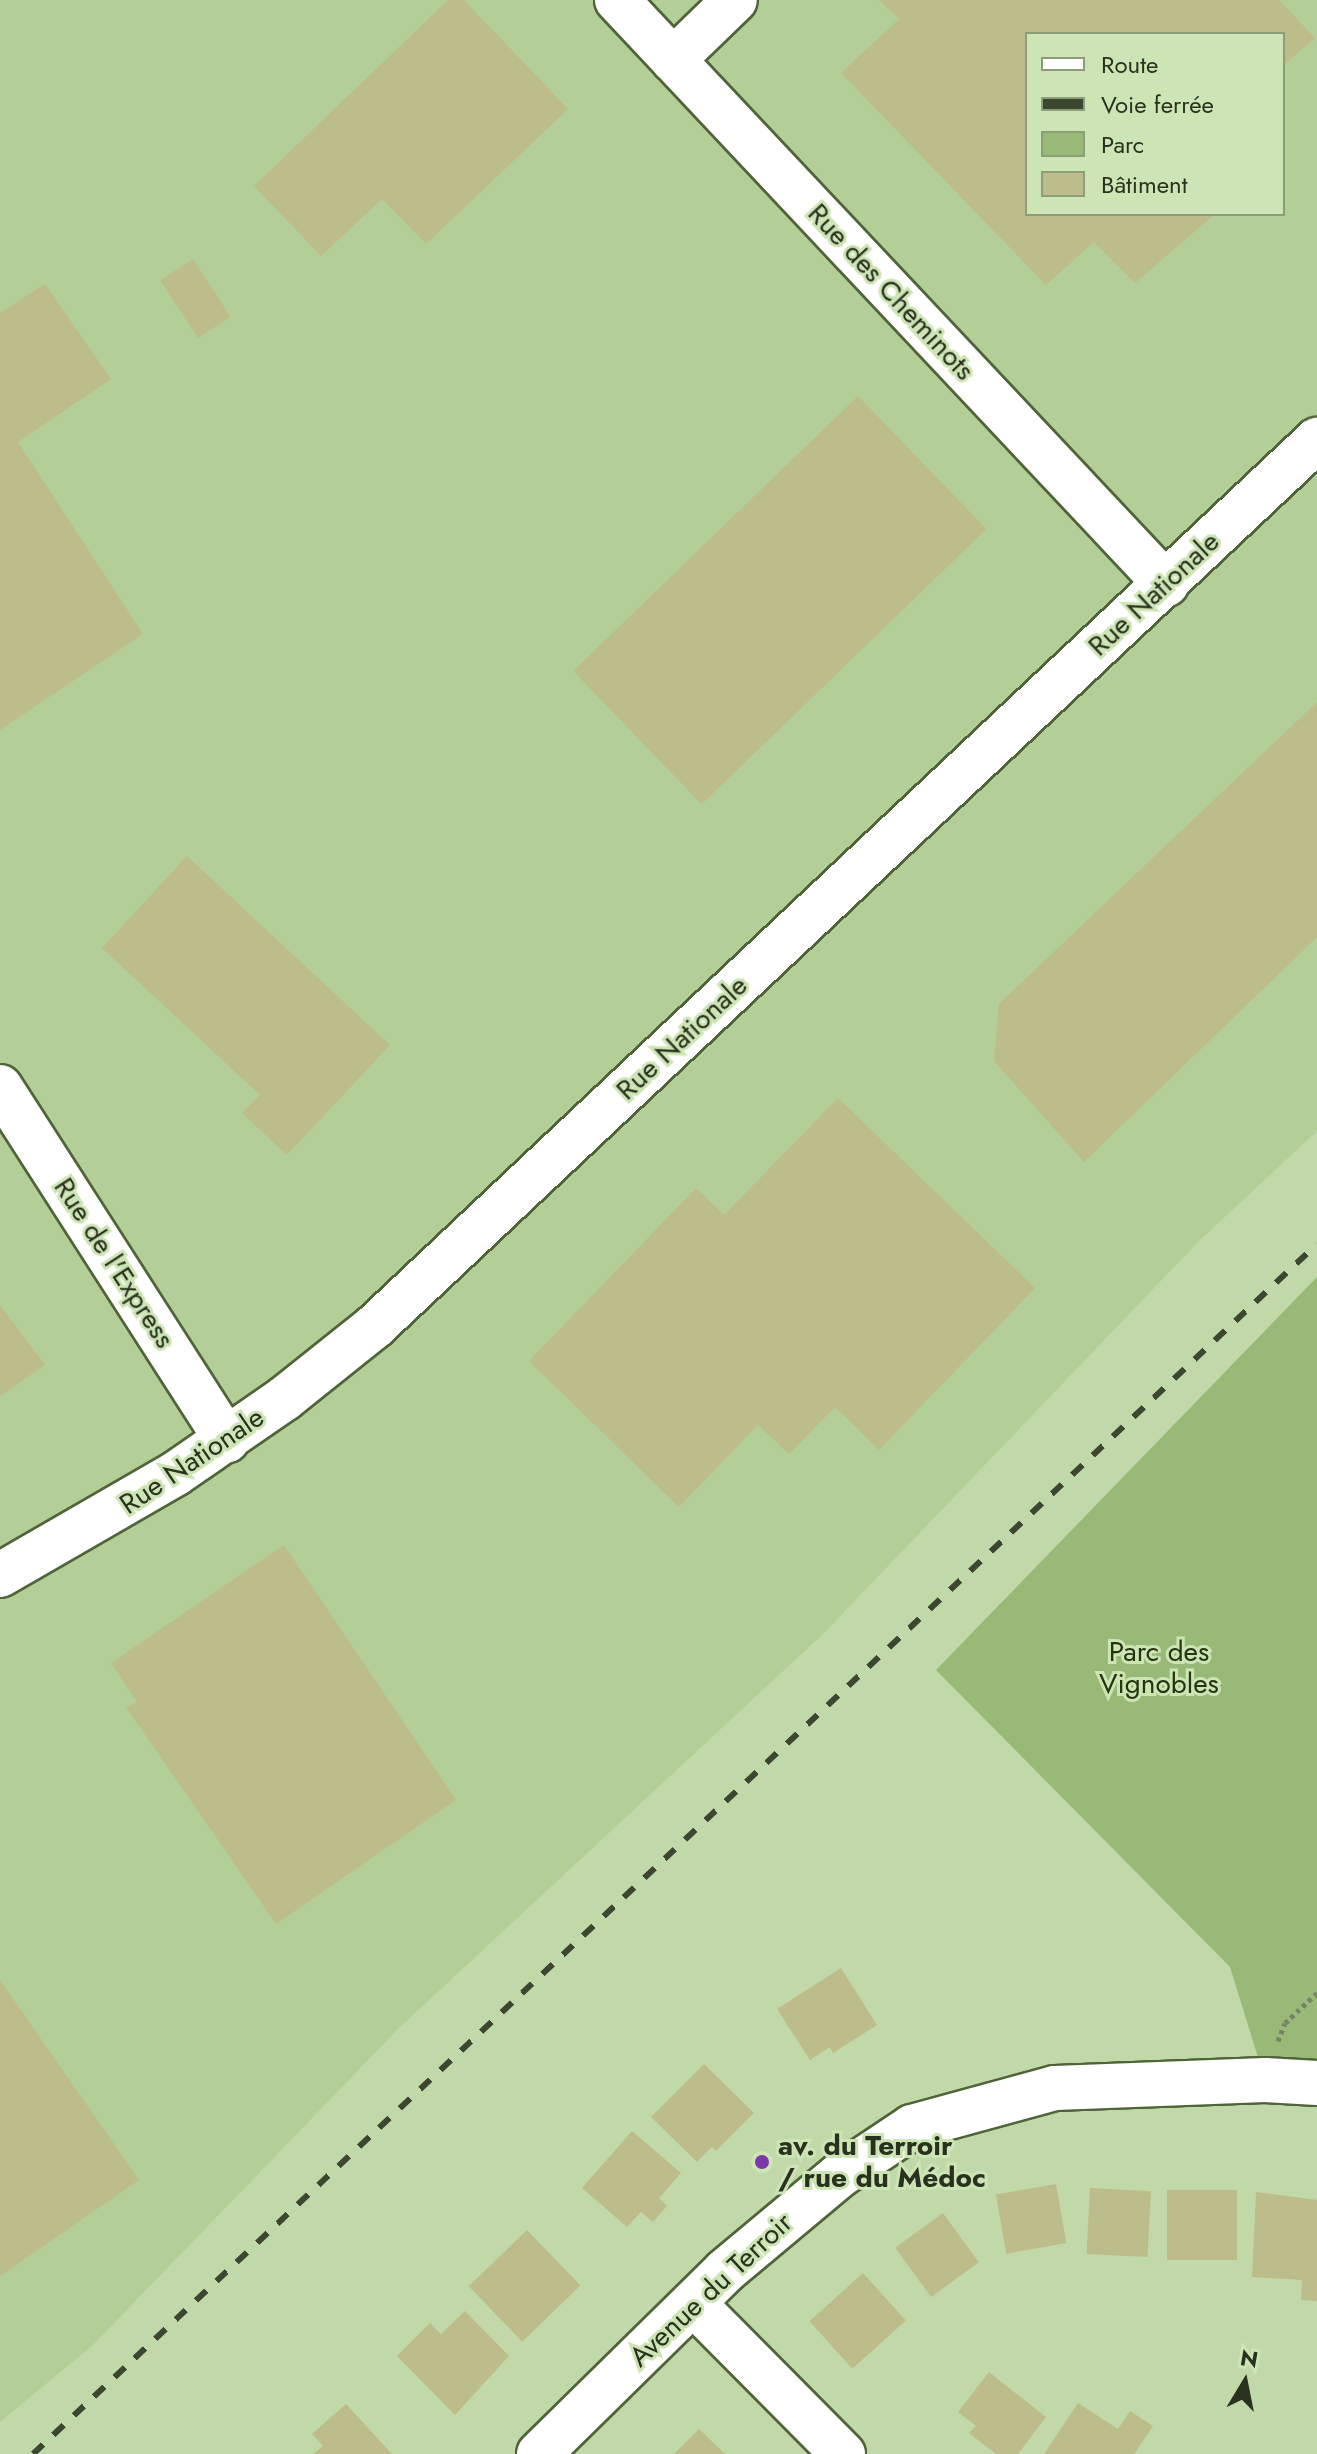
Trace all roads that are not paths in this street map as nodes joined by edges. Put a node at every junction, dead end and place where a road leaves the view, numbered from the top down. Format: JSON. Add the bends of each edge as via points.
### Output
{"nodes":[{"id":1,"x":735,"y":0,"type":"edge"},
{"id":2,"x":628,"y":4,"type":"edge"},
{"id":3,"x":673,"y":60,"type":"junction"},
{"id":4,"x":1317,"y":440,"type":"edge"},
{"id":5,"x":1166,"y":584,"type":"junction"},
{"id":6,"x":0,"y":1087,"type":"edge"},
{"id":7,"x":227,"y":1440,"type":"junction"},
{"id":8,"x":0,"y":1575,"type":"edge"},
{"id":9,"x":1317,"y":2083,"type":"edge"},
{"id":10,"x":693,"y":2303,"type":"junction"},
{"id":11,"x":539,"y":2454,"type":"edge"},
{"id":12,"x":843,"y":2454,"type":"edge"}],
"edges":[{"from":1,"to":3,"type":"street"},
{"from":2,"to":3,"type":"street","name":"Rue des Cheminots"},
{"from":3,"to":5,"type":"street","name":"Rue des Cheminots"},
{"from":4,"to":5,"type":"street","name":"Rue Nationale"},
{"from":5,"to":7,"type":"street","name":"Rue Nationale","via":[[374,1327]]},
{"from":6,"to":7,"type":"street","name":"Rue de l'Express"},
{"from":7,"to":8,"type":"street","name":"Rue Nationale","via":[[125,1507]]},
{"from":9,"to":10,"type":"street","name":"Avenue du Terroir","via":[[1055,2088],[912,2127],[840,2175]]},
{"from":10,"to":11,"type":"street","name":"Avenue du Terroir"},
{"from":10,"to":12,"type":"street"}]}
